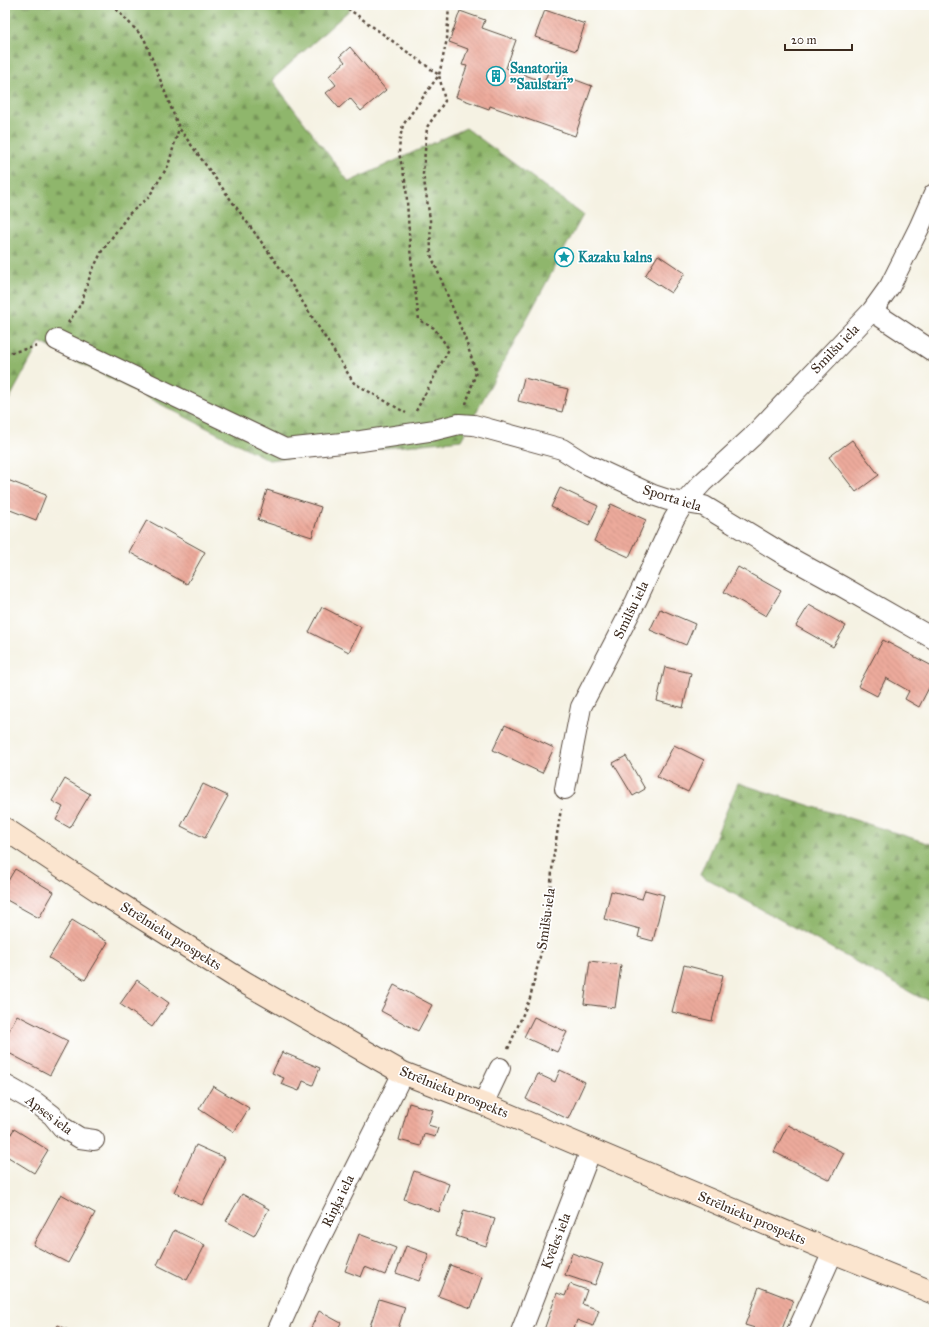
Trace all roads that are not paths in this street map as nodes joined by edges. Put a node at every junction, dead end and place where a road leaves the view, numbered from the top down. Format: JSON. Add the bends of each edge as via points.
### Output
{"nodes":[{"id":1,"x":934,"y":194,"type":"edge"},
{"id":2,"x":872,"y":311,"type":"junction"},
{"id":3,"x":57,"y":340,"type":"road end"},
{"id":4,"x":934,"y":352,"type":"edge"},
{"id":5,"x":684,"y":503,"type":"junction"},
{"id":6,"x":934,"y":639,"type":"edge"},
{"id":7,"x":565,"y":789,"type":"road end"},
{"id":8,"x":5,"y":829,"type":"edge"},
{"id":9,"x":500,"y":1068,"type":"road end"},
{"id":10,"x":403,"y":1073,"type":"junction"},
{"id":11,"x":5,"y":1085,"type":"edge"},
{"id":12,"x":483,"y":1104,"type":"junction"},
{"id":13,"x":94,"y":1140,"type":"dead end"},
{"id":14,"x":591,"y":1150,"type":"junction"},
{"id":15,"x":833,"y":1252,"type":"junction"},
{"id":16,"x":934,"y":1293,"type":"edge"},
{"id":17,"x":277,"y":1332,"type":"edge"},
{"id":18,"x":521,"y":1332,"type":"edge"},
{"id":19,"x":797,"y":1332,"type":"edge"}],
"edges":[{"from":1,"to":2,"type":"street","name":"Smilšu iela","via":[[890,286]]},
{"from":2,"to":4,"type":"street"},
{"from":2,"to":5,"type":"street","name":"Smilšu iela","via":[[752,437]]},
{"from":3,"to":5,"type":"street","name":"Sporta iela","via":[[285,449],[361,441],[460,424],[474,425],[562,449],[584,463],[653,495]]},
{"from":5,"to":6,"type":"street","name":"Sporta iela","via":[[704,506],[783,554]]},
{"from":5,"to":7,"type":"street","name":"Smilšu iela","via":[[582,707]]},
{"from":8,"to":10,"type":"street","name":"Strēlnieku prospekts","via":[[244,982]]},
{"from":9,"to":12,"type":"street"},
{"from":10,"to":12,"type":"street","name":"Strēlnieku prospekts"},
{"from":10,"to":17,"type":"street","name":"Riņķa iela","via":[[313,1252]]},
{"from":11,"to":13,"type":"street","name":"Apses iela","via":[[35,1102],[52,1115],[62,1127],[80,1138]]},
{"from":12,"to":14,"type":"street","name":"Strēlnieku prospekts"},
{"from":14,"to":15,"type":"street","name":"Strēlnieku prospekts"},
{"from":14,"to":18,"type":"street","name":"Kvēles iela"},
{"from":15,"to":16,"type":"street","name":"Strēlnieku prospekts"},
{"from":15,"to":19,"type":"street"}]}
